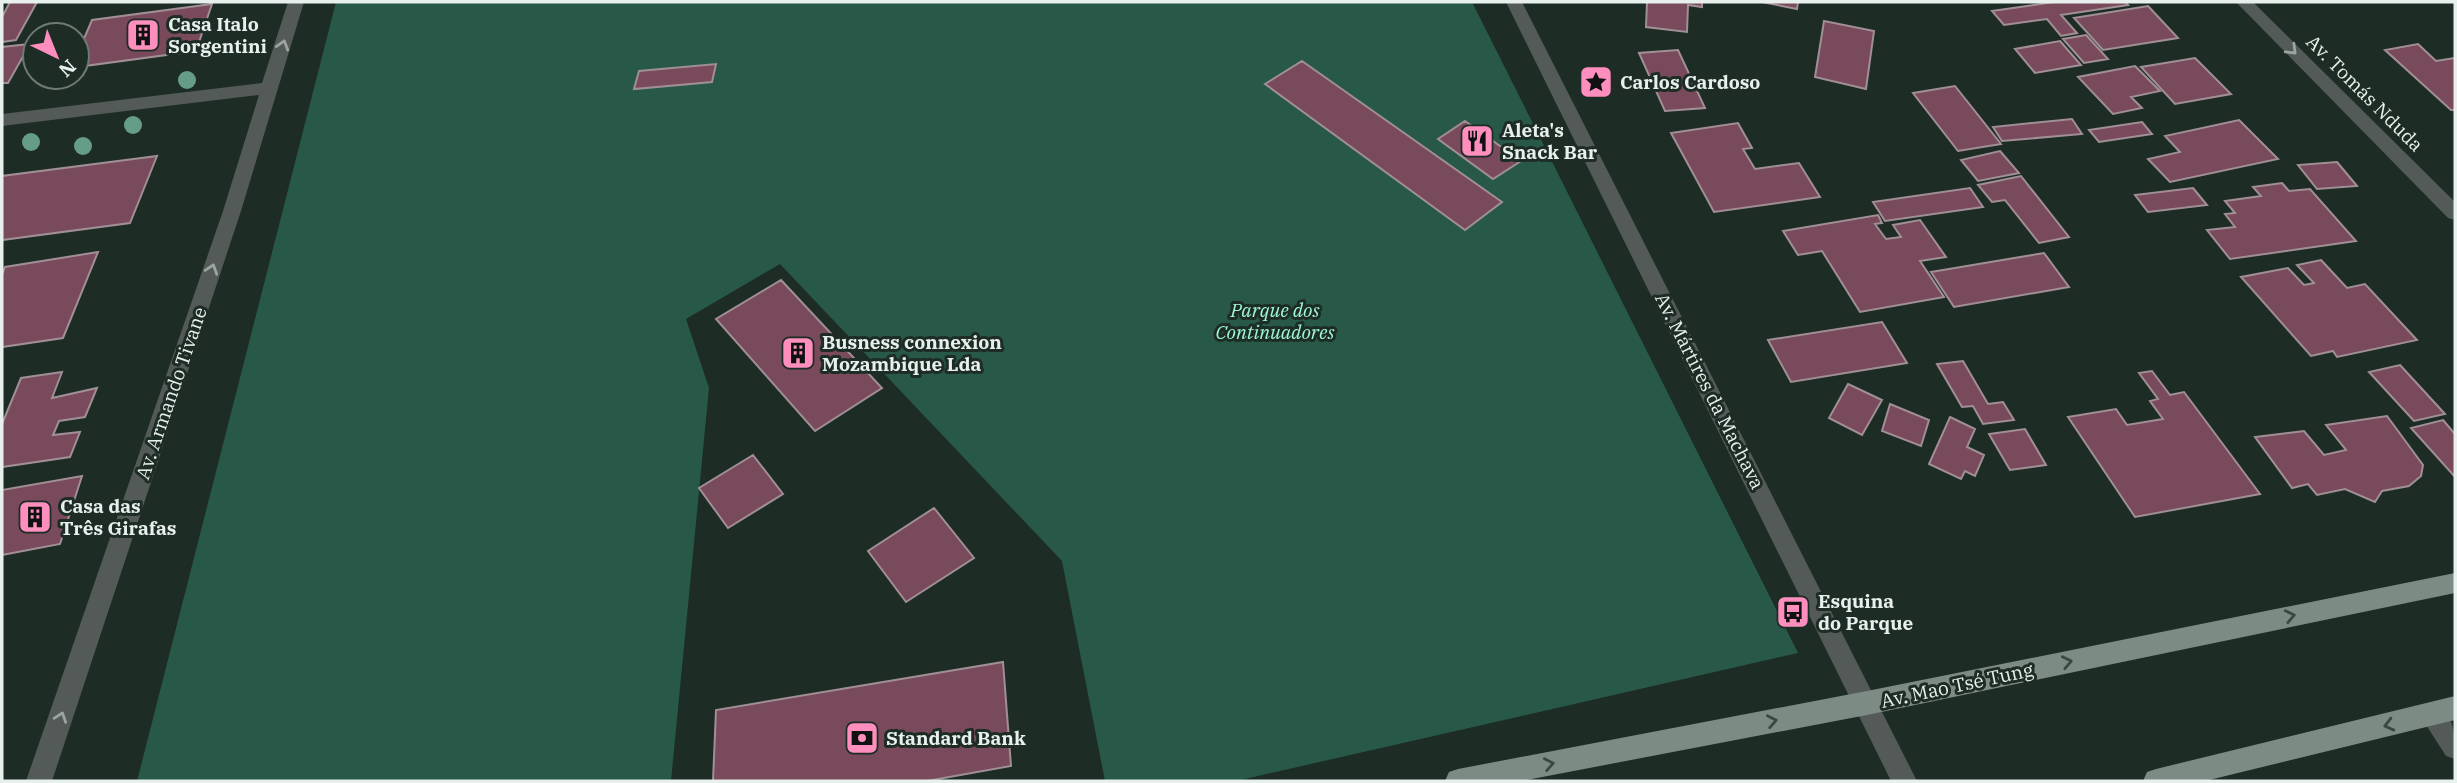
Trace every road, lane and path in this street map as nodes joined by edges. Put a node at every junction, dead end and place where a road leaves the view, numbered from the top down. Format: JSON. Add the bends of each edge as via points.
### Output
{"nodes":[{"id":1,"x":296,"y":2,"type":"edge"},
{"id":2,"x":1514,"y":2,"type":"edge"},
{"id":3,"x":2244,"y":2,"type":"edge"},
{"id":4,"x":270,"y":88,"type":"junction"},
{"id":5,"x":2,"y":120,"type":"edge"},
{"id":6,"x":2455,"y":213,"type":"edge"},
{"id":7,"x":2455,"y":583,"type":"edge"},
{"id":8,"x":1867,"y":703,"type":"junction"},
{"id":9,"x":2443,"y":711,"type":"edge"},
{"id":10,"x":2455,"y":747,"type":"edge"},
{"id":11,"x":39,"y":781,"type":"edge"},
{"id":12,"x":1458,"y":781,"type":"edge"},
{"id":13,"x":1904,"y":781,"type":"edge"},
{"id":14,"x":2156,"y":781,"type":"edge"}],
"edges":[{"from":4,"to":1,"type":"street","name":"Av. Armando Tivane","one_way":true},
{"from":2,"to":8,"type":"street","name":"Av. Mártires da Machava"},
{"from":3,"to":6,"type":"street","name":"Av. Tomás Nduda","one_way":true},
{"from":4,"to":5,"type":"street"},
{"from":11,"to":4,"type":"street","name":"Av. Armando Tivane","one_way":true},
{"from":8,"to":7,"type":"main road","name":"Av. Mao Tsé Tung","one_way":true},
{"from":12,"to":8,"type":"main road","name":"Av. Mao Tsé Tung","one_way":true},
{"from":8,"to":13,"type":"street","name":"Av. Mártires da Machava"},
{"from":9,"to":10,"type":"street"},
{"from":9,"to":14,"type":"main road","one_way":true}]}
